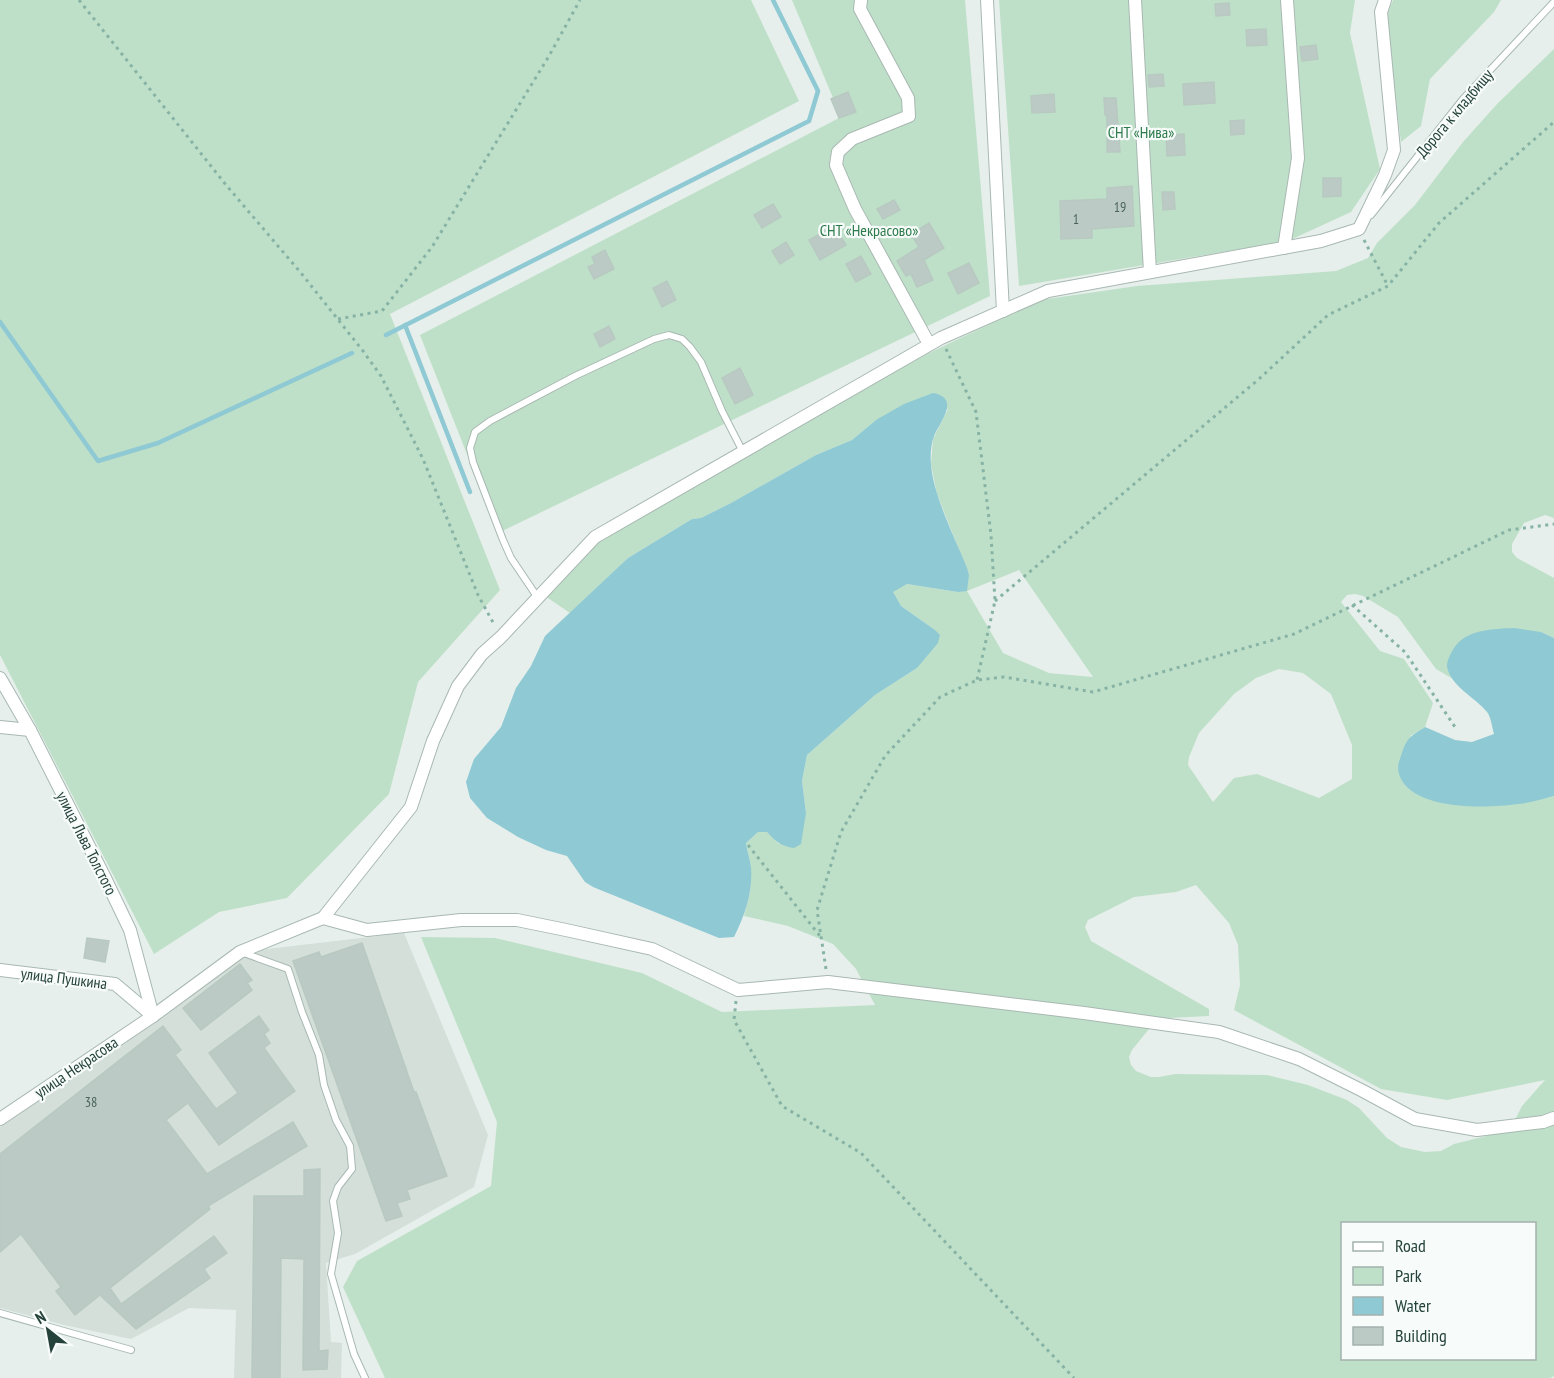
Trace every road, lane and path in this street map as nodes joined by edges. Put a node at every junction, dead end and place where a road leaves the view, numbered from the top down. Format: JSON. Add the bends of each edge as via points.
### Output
{"nodes":[{"id":1,"x":79,"y":0,"type":"edge"},
{"id":2,"x":580,"y":0,"type":"edge"},
{"id":3,"x":861,"y":0,"type":"edge"},
{"id":4,"x":987,"y":0,"type":"edge"},
{"id":5,"x":1135,"y":0,"type":"edge"},
{"id":6,"x":1287,"y":0,"type":"edge"},
{"id":7,"x":1385,"y":0,"type":"edge"},
{"id":8,"x":1554,"y":2,"type":"edge"},
{"id":9,"x":1554,"y":122,"type":"edge"},
{"id":10,"x":1359,"y":229,"type":"junction"},
{"id":11,"x":1284,"y":248,"type":"junction"},
{"id":12,"x":1150,"y":272,"type":"junction"},
{"id":13,"x":1388,"y":286,"type":"junction"},
{"id":14,"x":1002,"y":311,"type":"junction"},
{"id":15,"x":338,"y":319,"type":"junction"},
{"id":16,"x":941,"y":338,"type":"junction"},
{"id":17,"x":929,"y":344,"type":"junction"},
{"id":18,"x":743,"y":452,"type":"junction"},
{"id":19,"x":1554,"y":524,"type":"edge"},
{"id":20,"x":538,"y":598,"type":"junction"},
{"id":21,"x":995,"y":602,"type":"junction"},
{"id":22,"x":1352,"y":605,"type":"junction"},
{"id":23,"x":501,"y":637,"type":"junction"},
{"id":24,"x":0,"y":678,"type":"edge"},
{"id":25,"x":977,"y":680,"type":"junction"},
{"id":26,"x":0,"y":727,"type":"edge"},
{"id":27,"x":1455,"y":727,"type":"dead end"},
{"id":28,"x":30,"y":730,"type":"junction"},
{"id":29,"x":748,"y":845,"type":"dead end"},
{"id":30,"x":323,"y":918,"type":"junction"},
{"id":31,"x":821,"y":937,"type":"junction"},
{"id":32,"x":240,"y":952,"type":"junction"},
{"id":33,"x":0,"y":970,"type":"edge"},
{"id":34,"x":828,"y":982,"type":"junction"},
{"id":35,"x":738,"y":990,"type":"junction"},
{"id":36,"x":153,"y":1016,"type":"junction"},
{"id":37,"x":1554,"y":1118,"type":"edge"},
{"id":38,"x":0,"y":1119,"type":"edge"},
{"id":39,"x":0,"y":1313,"type":"edge"},
{"id":40,"x":131,"y":1350,"type":"dead end"},
{"id":41,"x":365,"y":1378,"type":"edge"},
{"id":42,"x":1074,"y":1378,"type":"edge"}],
"edges":[{"from":1,"to":15,"type":"path","via":[[225,185]]},
{"from":2,"to":15,"type":"path","via":[[432,247],[382,311]]},
{"from":3,"to":17,"type":"street","via":[[860,9],[908,98],[909,116],[852,139],[838,152],[836,165]]},
{"from":4,"to":14,"type":"street"},
{"from":5,"to":12,"type":"street"},
{"from":6,"to":11,"type":"street","via":[[1298,158]]},
{"from":7,"to":10,"type":"street","via":[[1380,12],[1394,150]]},
{"from":8,"to":10,"type":"lane","name":"Дорога к кладбищу","via":[[1464,99]]},
{"from":9,"to":13,"type":"path","via":[[1439,222]]},
{"from":10,"to":11,"type":"street"},
{"from":10,"to":13,"type":"path"},
{"from":11,"to":12,"type":"street"},
{"from":12,"to":14,"type":"street","via":[[1048,291]]},
{"from":13,"to":21,"type":"path","via":[[1328,315],[1259,379]]},
{"from":14,"to":16,"type":"street"},
{"from":15,"to":23,"type":"path","via":[[381,376],[423,459],[478,596]]},
{"from":16,"to":17,"type":"street"},
{"from":16,"to":21,"type":"path","via":[[976,412]]},
{"from":17,"to":18,"type":"street"},
{"from":18,"to":20,"type":"street","via":[[595,537]]},
{"from":18,"to":20,"type":"lane","via":[[700,362],[682,339],[669,335],[575,376],[490,421],[475,432],[470,448],[473,462],[503,540]]},
{"from":19,"to":22,"type":"path","via":[[1509,530]]},
{"from":20,"to":23,"type":"street"},
{"from":21,"to":25,"type":"path"},
{"from":22,"to":25,"type":"path","via":[[1294,633],[1093,692],[1004,677]]},
{"from":22,"to":27,"type":"path","via":[[1406,652]]},
{"from":23,"to":30,"type":"street","via":[[482,654],[458,686],[433,741],[411,807]]},
{"from":24,"to":28,"type":"street","name":"улица Льва Толстого"},
{"from":25,"to":31,"type":"path","via":[[940,697],[885,756],[841,832],[817,910]]},
{"from":26,"to":28,"type":"street"},
{"from":28,"to":36,"type":"street","name":"улица Льва Толстого","via":[[130,930]]},
{"from":29,"to":31,"type":"path"},
{"from":30,"to":32,"type":"street","name":"улица Некрасова"},
{"from":30,"to":35,"type":"street","via":[[367,930],[462,920],[517,921],[652,949]]},
{"from":31,"to":34,"type":"path"},
{"from":32,"to":36,"type":"street","name":"улица Некрасова"},
{"from":32,"to":41,"type":"lane","via":[[288,969],[319,1055],[336,1120],[350,1146],[352,1169],[333,1201],[338,1233],[331,1274]]},
{"from":33,"to":36,"type":"street","name":"улица Пушкина","via":[[115,984]]},
{"from":34,"to":35,"type":"street"},
{"from":34,"to":37,"type":"street","via":[[1220,1032],[1299,1059],[1415,1119],[1477,1130]]},
{"from":35,"to":42,"type":"path","via":[[734,1020],[782,1106],[861,1153]]},
{"from":36,"to":38,"type":"street","name":"улица Некрасова"},
{"from":39,"to":40,"type":"lane"}]}
